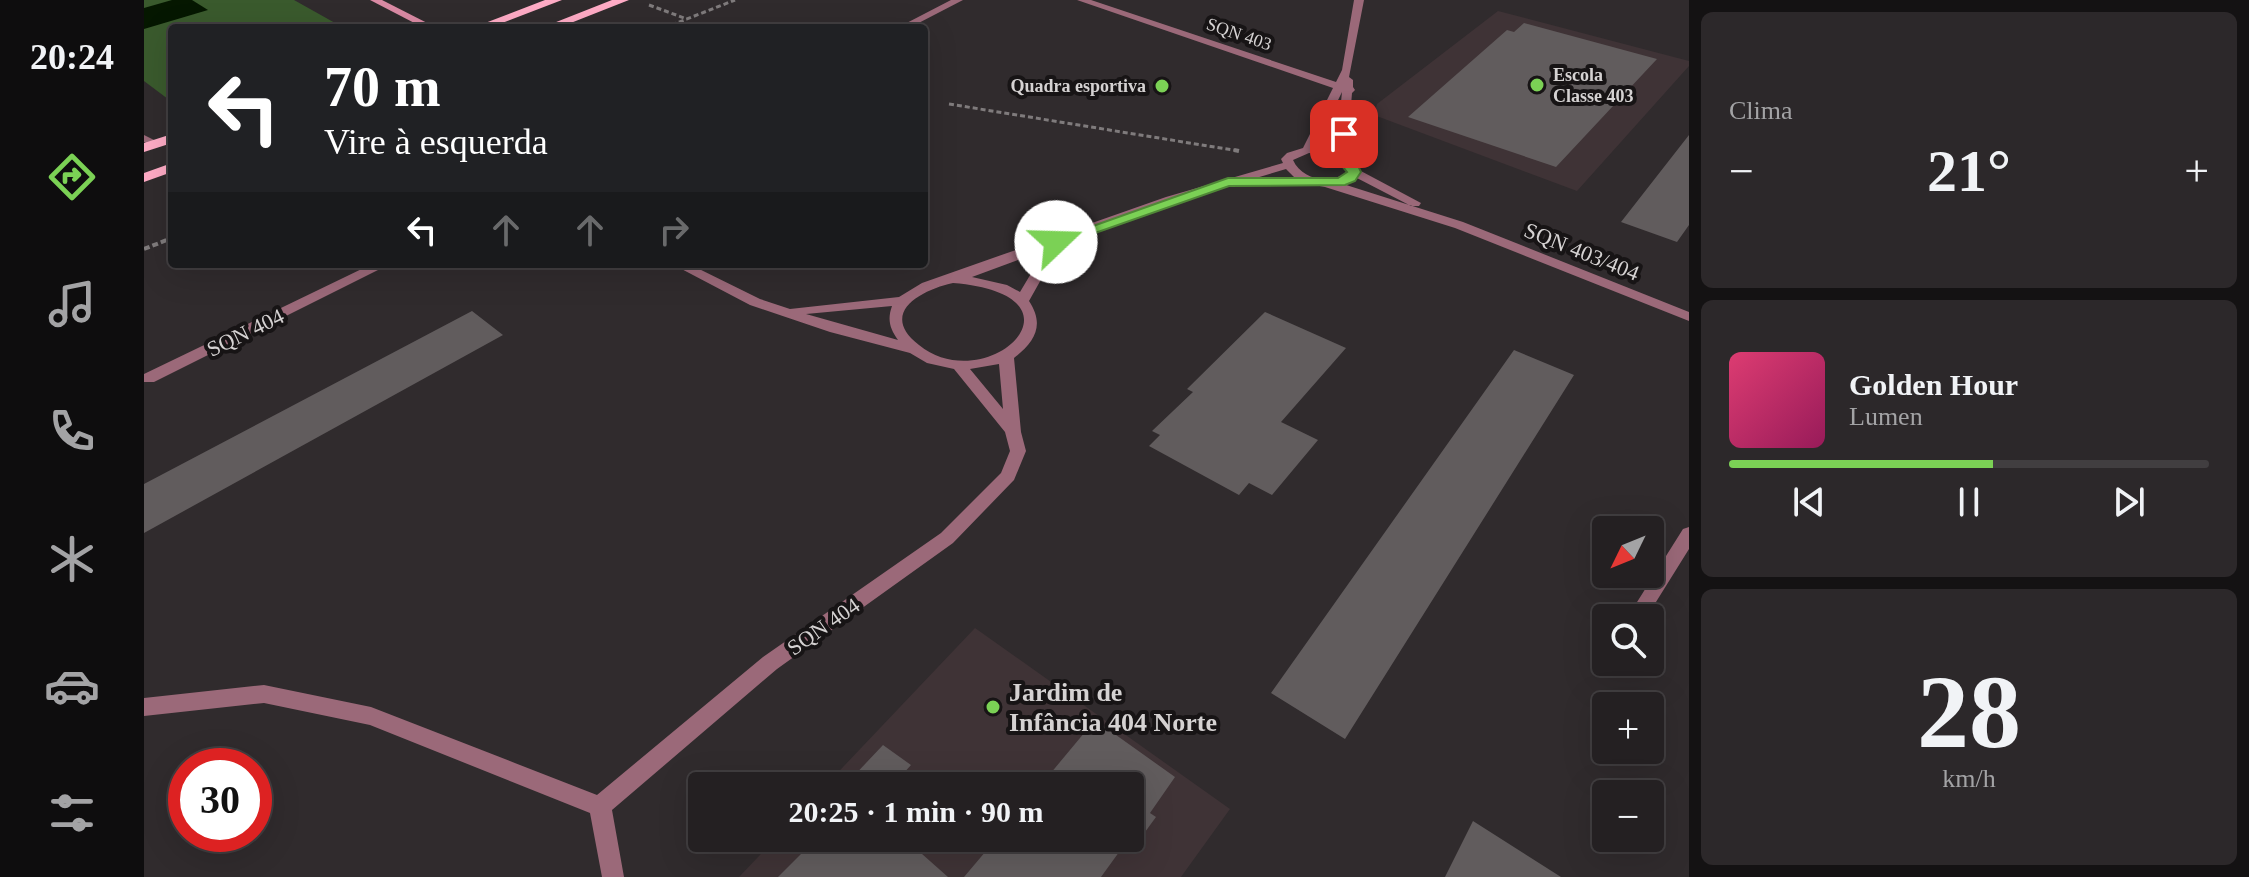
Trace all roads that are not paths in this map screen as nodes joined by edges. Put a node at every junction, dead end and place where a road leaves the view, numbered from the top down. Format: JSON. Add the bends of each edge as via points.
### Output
{"nodes":[{"id":1,"x":375,"y":0,"type":"edge"},
{"id":2,"x":556,"y":0,"type":"edge"},
{"id":3,"x":623,"y":0,"type":"edge"},
{"id":4,"x":958,"y":0,"type":"edge"},
{"id":5,"x":1082,"y":0,"type":"edge"},
{"id":6,"x":1359,"y":0,"type":"edge"},
{"id":7,"x":424,"y":24,"type":"edge"},
{"id":8,"x":489,"y":24,"type":"edge"},
{"id":9,"x":558,"y":24,"type":"edge"},
{"id":10,"x":910,"y":24,"type":"edge"},
{"id":11,"x":1344,"y":89,"type":"junction"},
{"id":12,"x":168,"y":139,"type":"edge"},
{"id":13,"x":148,"y":143,"type":"edge"},
{"id":14,"x":1308,"y":150,"type":"junction"},
{"id":15,"x":1341,"y":156,"type":"junction"},
{"id":16,"x":1288,"y":162,"type":"junction"},
{"id":17,"x":168,"y":169,"type":"edge"},
{"id":18,"x":1354,"y":172,"type":"junction"},
{"id":19,"x":144,"y":178,"type":"edge"},
{"id":20,"x":1312,"y":181,"type":"junction"},
{"id":21,"x":1228,"y":182,"type":"junction"},
{"id":22,"x":1326,"y":183,"type":"junction"},
{"id":23,"x":1459,"y":225,"type":"junction"},
{"id":24,"x":1056,"y":242,"type":"junction"},
{"id":25,"x":375,"y":268,"type":"edge"},
{"id":26,"x":686,"y":268,"type":"edge"},
{"id":27,"x":953,"y":279,"type":"junction"},
{"id":28,"x":902,"y":301,"type":"junction"},
{"id":29,"x":1022,"y":301,"type":"junction"},
{"id":30,"x":790,"y":312,"type":"junction"},
{"id":31,"x":1689,"y":317,"type":"edge"},
{"id":32,"x":913,"y":349,"type":"junction"},
{"id":33,"x":1006,"y":356,"type":"junction"},
{"id":34,"x":958,"y":364,"type":"junction"},
{"id":35,"x":149,"y":378,"type":"dead end"},
{"id":36,"x":1013,"y":432,"type":"junction"},
{"id":37,"x":1689,"y":534,"type":"edge"},
{"id":38,"x":1645,"y":604,"type":"edge"},
{"id":39,"x":144,"y":707,"type":"edge"},
{"id":40,"x":600,"y":806,"type":"junction"},
{"id":41,"x":613,"y":877,"type":"edge"}],
"edges":[{"from":1,"to":7,"type":"street"},
{"from":2,"to":8,"type":"main road"},
{"from":3,"to":9,"type":"main road"},
{"from":4,"to":10,"type":"street"},
{"from":5,"to":11,"type":"street","name":"SQN 403"},
{"from":6,"to":11,"type":"street"},
{"from":11,"to":14,"type":"street"},
{"from":11,"to":15,"type":"street"},
{"from":12,"to":13,"type":"main road"},
{"from":14,"to":15,"type":"street"},
{"from":14,"to":16,"type":"street"},
{"from":15,"to":18,"type":"street"},
{"from":16,"to":20,"type":"street"},
{"from":16,"to":21,"type":"street"},
{"from":17,"to":19,"type":"main road"},
{"from":18,"to":22,"type":"street","via":[[1340,182]]},
{"from":18,"to":23,"type":"street","name":"SQN 403/404"},
{"from":20,"to":21,"type":"street"},
{"from":20,"to":22,"type":"street","name":"SQN 403/404"},
{"from":21,"to":24,"type":"street"},
{"from":22,"to":23,"type":"street","name":"SQN 403/404"},
{"from":23,"to":31,"type":"street","name":"SQN 403/404"},
{"from":24,"to":27,"type":"street"},
{"from":24,"to":29,"type":"street"},
{"from":25,"to":35,"type":"street","name":"SQN 404"},
{"from":26,"to":30,"type":"street","via":[[724,289]]},
{"from":27,"to":28,"type":"street","via":[[924,286]]},
{"from":27,"to":29,"type":"street","via":[[1004,288]]},
{"from":28,"to":30,"type":"street"},
{"from":28,"to":32,"type":"street","via":[[895,317],[899,334]]},
{"from":29,"to":33,"type":"street","via":[[1031,331]]},
{"from":30,"to":32,"type":"street"},
{"from":32,"to":34,"type":"street","via":[[933,360]]},
{"from":33,"to":34,"type":"street"},
{"from":33,"to":36,"type":"street","name":"SQN 404"},
{"from":34,"to":36,"type":"street"},
{"from":36,"to":40,"type":"street","name":"SQN 404","via":[[1018,451],[1008,476],[947,538],[770,663]]},
{"from":37,"to":38,"type":"street"},
{"from":39,"to":40,"type":"street","via":[[264,694],[371,716]]},
{"from":40,"to":41,"type":"street"}]}
